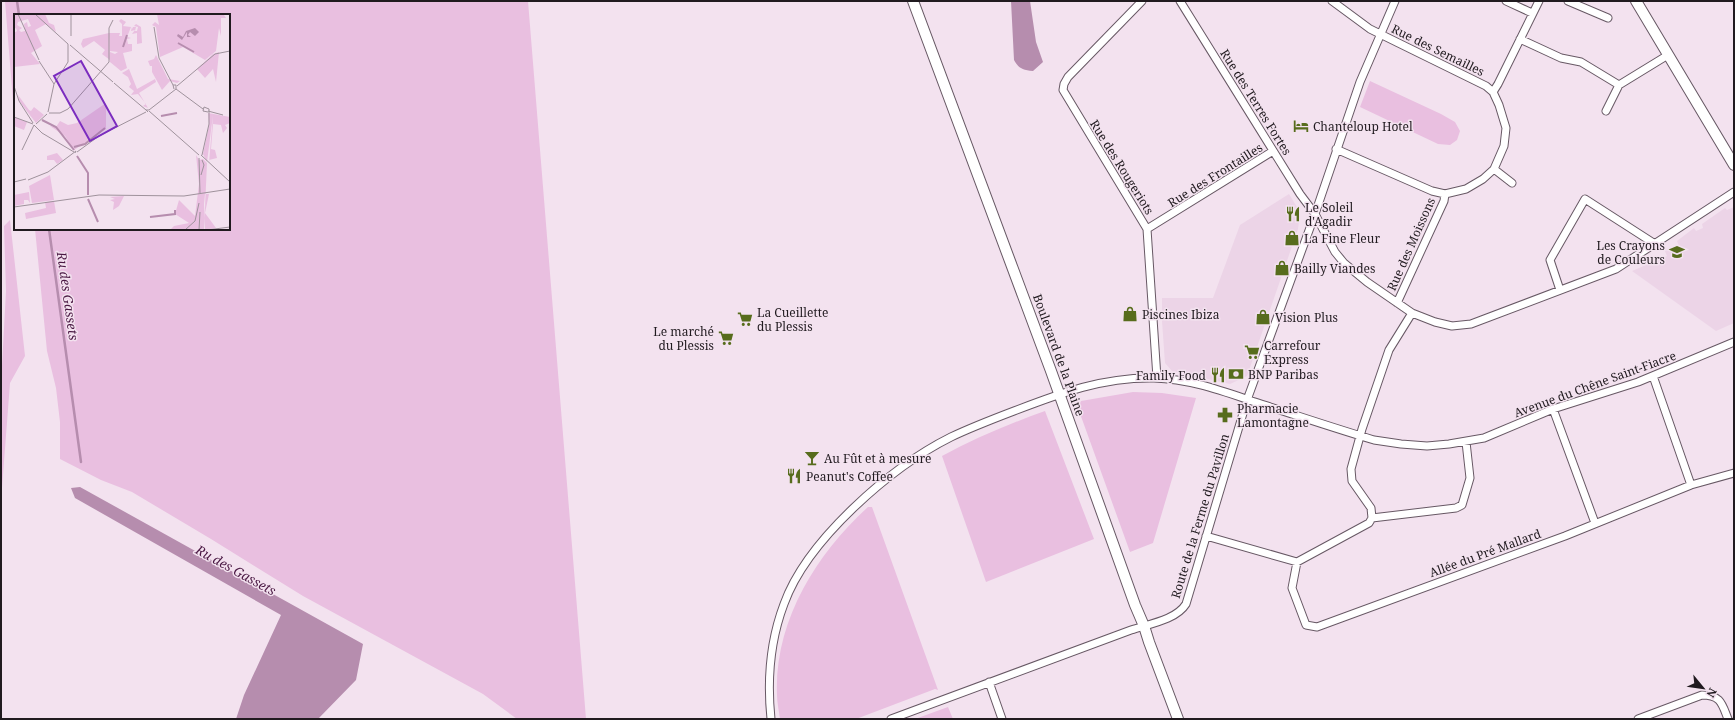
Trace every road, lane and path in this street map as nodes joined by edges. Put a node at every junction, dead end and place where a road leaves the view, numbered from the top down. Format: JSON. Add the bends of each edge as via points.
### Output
{"nodes":[{"id":1,"x":913,"y":1,"type":"edge"},
{"id":2,"x":1142,"y":1,"type":"edge"},
{"id":3,"x":1180,"y":1,"type":"edge"},
{"id":4,"x":1332,"y":1,"type":"edge"},
{"id":5,"x":1395,"y":1,"type":"edge"},
{"id":6,"x":1506,"y":1,"type":"edge"},
{"id":7,"x":1538,"y":1,"type":"edge"},
{"id":8,"x":1568,"y":1,"type":"edge"},
{"id":9,"x":1636,"y":1,"type":"edge"},
{"id":10,"x":1532,"y":13,"type":"junction"},
{"id":11,"x":1608,"y":18,"type":"dead end"},
{"id":12,"x":1380,"y":34,"type":"junction"},
{"id":13,"x":1520,"y":39,"type":"junction"},
{"id":14,"x":1668,"y":55,"type":"junction"},
{"id":15,"x":1619,"y":85,"type":"junction"},
{"id":16,"x":1493,"y":92,"type":"junction"},
{"id":17,"x":1606,"y":111,"type":"dead end"},
{"id":18,"x":1336,"y":149,"type":"junction"},
{"id":19,"x":1273,"y":151,"type":"junction"},
{"id":20,"x":1734,"y":165,"type":"edge"},
{"id":21,"x":1494,"y":169,"type":"junction"},
{"id":22,"x":1512,"y":183,"type":"dead end"},
{"id":23,"x":1734,"y":192,"type":"edge"},
{"id":24,"x":1445,"y":194,"type":"junction"},
{"id":25,"x":1314,"y":214,"type":"junction"},
{"id":26,"x":1148,"y":229,"type":"junction"},
{"id":27,"x":1655,"y":244,"type":"junction"},
{"id":28,"x":1560,"y":290,"type":"junction"},
{"id":29,"x":1396,"y":303,"type":"junction"},
{"id":30,"x":1412,"y":313,"type":"junction"},
{"id":31,"x":1734,"y":342,"type":"edge"},
{"id":32,"x":1652,"y":376,"type":"junction"},
{"id":33,"x":1157,"y":378,"type":"junction"},
{"id":34,"x":1059,"y":394,"type":"junction"},
{"id":35,"x":1247,"y":400,"type":"junction"},
{"id":36,"x":1552,"y":409,"type":"junction"},
{"id":37,"x":1360,"y":436,"type":"junction"},
{"id":38,"x":1466,"y":442,"type":"junction"},
{"id":39,"x":1734,"y":473,"type":"edge"},
{"id":40,"x":1691,"y":485,"type":"junction"},
{"id":41,"x":1372,"y":518,"type":"junction"},
{"id":42,"x":1595,"y":523,"type":"junction"},
{"id":43,"x":1206,"y":536,"type":"junction"},
{"id":44,"x":1297,"y":562,"type":"junction"},
{"id":45,"x":1144,"y":626,"type":"junction"},
{"id":46,"x":989,"y":682,"type":"junction"},
{"id":47,"x":771,"y":719,"type":"edge"},
{"id":48,"x":890,"y":719,"type":"edge"},
{"id":49,"x":1002,"y":719,"type":"edge"},
{"id":50,"x":1178,"y":719,"type":"edge"},
{"id":51,"x":1638,"y":719,"type":"edge"},
{"id":52,"x":1728,"y":719,"type":"edge"}],
"edges":[{"from":1,"to":34,"type":"main road","name":"Boulevard de la Plaine"},
{"from":2,"to":26,"type":"street","name":"Rue des Rougeriots","via":[[1068,77],[1063,90]]},
{"from":3,"to":19,"type":"street","name":"Rue des Terres Fortes"},
{"from":4,"to":12,"type":"street","name":"Rue des Semailles"},
{"from":5,"to":12,"type":"street","name":"Route de la Ferme du Pavillon"},
{"from":6,"to":10,"type":"street"},
{"from":7,"to":10,"type":"street"},
{"from":8,"to":11,"type":"street"},
{"from":9,"to":14,"type":"main road"},
{"from":10,"to":13,"type":"street"},
{"from":12,"to":16,"type":"street","name":"Rue des Semailles","via":[[1478,82]]},
{"from":12,"to":18,"type":"street","name":"Route de la Ferme du Pavillon"},
{"from":13,"to":15,"type":"street","via":[[1561,58],[1581,62]]},
{"from":13,"to":16,"type":"street"},
{"from":14,"to":15,"type":"street"},
{"from":14,"to":20,"type":"main road"},
{"from":15,"to":17,"type":"street"},
{"from":16,"to":21,"type":"street","name":"Rue des Semailles","via":[[1506,128],[1504,146]]},
{"from":18,"to":24,"type":"street","name":"Rue des Semailles","via":[[1422,188]]},
{"from":18,"to":25,"type":"street","name":"Route de la Ferme du Pavillon"},
{"from":19,"to":25,"type":"street","name":"Rue des Terres Fortes"},
{"from":19,"to":26,"type":"street","name":"Rue des Frontailles"},
{"from":21,"to":22,"type":"street"},
{"from":21,"to":24,"type":"street","name":"Rue des Semailles","via":[[1466,189]]},
{"from":23,"to":27,"type":"street","name":"Rue des Terres Fortes"},
{"from":24,"to":29,"type":"street","name":"Rue des Moissons"},
{"from":25,"to":29,"type":"street","name":"Rue des Terres Fortes","via":[[1344,264]]},
{"from":25,"to":35,"type":"street","name":"Route de la Ferme du Pavillon"},
{"from":26,"to":33,"type":"street","name":"Rue des Rougeriots"},
{"from":27,"to":28,"type":"street","name":"Rue des Terres Fortes","via":[[1616,270]]},
{"from":27,"to":28,"type":"street","via":[[1585,200],[1550,260]]},
{"from":28,"to":30,"type":"street","name":"Rue des Terres Fortes","via":[[1471,324],[1452,326]]},
{"from":29,"to":30,"type":"street","name":"Rue des Terres Fortes"},
{"from":30,"to":37,"type":"street","via":[[1389,350]]},
{"from":31,"to":32,"type":"street","name":"Avenue du Chêne Saint-Fiacre"},
{"from":32,"to":36,"type":"street","name":"Avenue du Chêne Saint-Fiacre"},
{"from":32,"to":40,"type":"street"},
{"from":33,"to":34,"type":"street","name":"Avenue du Chêne Saint-Fiacre","via":[[1103,381]]},
{"from":33,"to":35,"type":"street","name":"Avenue du Chêne Saint-Fiacre","via":[[1203,385]]},
{"from":34,"to":45,"type":"main road","name":"Boulevard de la Plaine"},
{"from":34,"to":47,"type":"street","name":"Avenue du Chêne Saint-Fiacre","via":[[972,427],[919,456],[888,478],[828,535],[811,556],[784,602],[773,641],[770,666],[768,694]]},
{"from":35,"to":37,"type":"street","name":"Avenue du Chêne Saint-Fiacre"},
{"from":35,"to":43,"type":"street","name":"Route de la Ferme du Pavillon"},
{"from":36,"to":38,"type":"street","name":"Avenue du Chêne Saint-Fiacre","via":[[1484,438]]},
{"from":36,"to":42,"type":"street"},
{"from":37,"to":38,"type":"street","name":"Avenue du Chêne Saint-Fiacre","via":[[1427,446]]},
{"from":37,"to":41,"type":"street","via":[[1351,469],[1352,481],[1371,508]]},
{"from":38,"to":41,"type":"street","via":[[1470,478],[1462,505],[1456,508]]},
{"from":39,"to":40,"type":"street","name":"Allée du Pré Mallard"},
{"from":40,"to":42,"type":"street","name":"Allée du Pré Mallard"},
{"from":41,"to":44,"type":"street","via":[[1369,523]]},
{"from":42,"to":44,"type":"street","name":"Allée du Pré Mallard","via":[[1318,626],[1306,625],[1292,588]]},
{"from":43,"to":44,"type":"street"},
{"from":43,"to":45,"type":"street","name":"Route de la Ferme du Pavillon","via":[[1183,609]]},
{"from":45,"to":46,"type":"street","name":"Route de la Ferme du Pavillon"},
{"from":45,"to":50,"type":"main road","name":"Boulevard de la Plaine"},
{"from":46,"to":48,"type":"street","name":"Route de la Ferme du Pavillon"},
{"from":46,"to":49,"type":"street"},
{"from":51,"to":52,"type":"street","via":[[1708,695],[1718,698]]}]}
